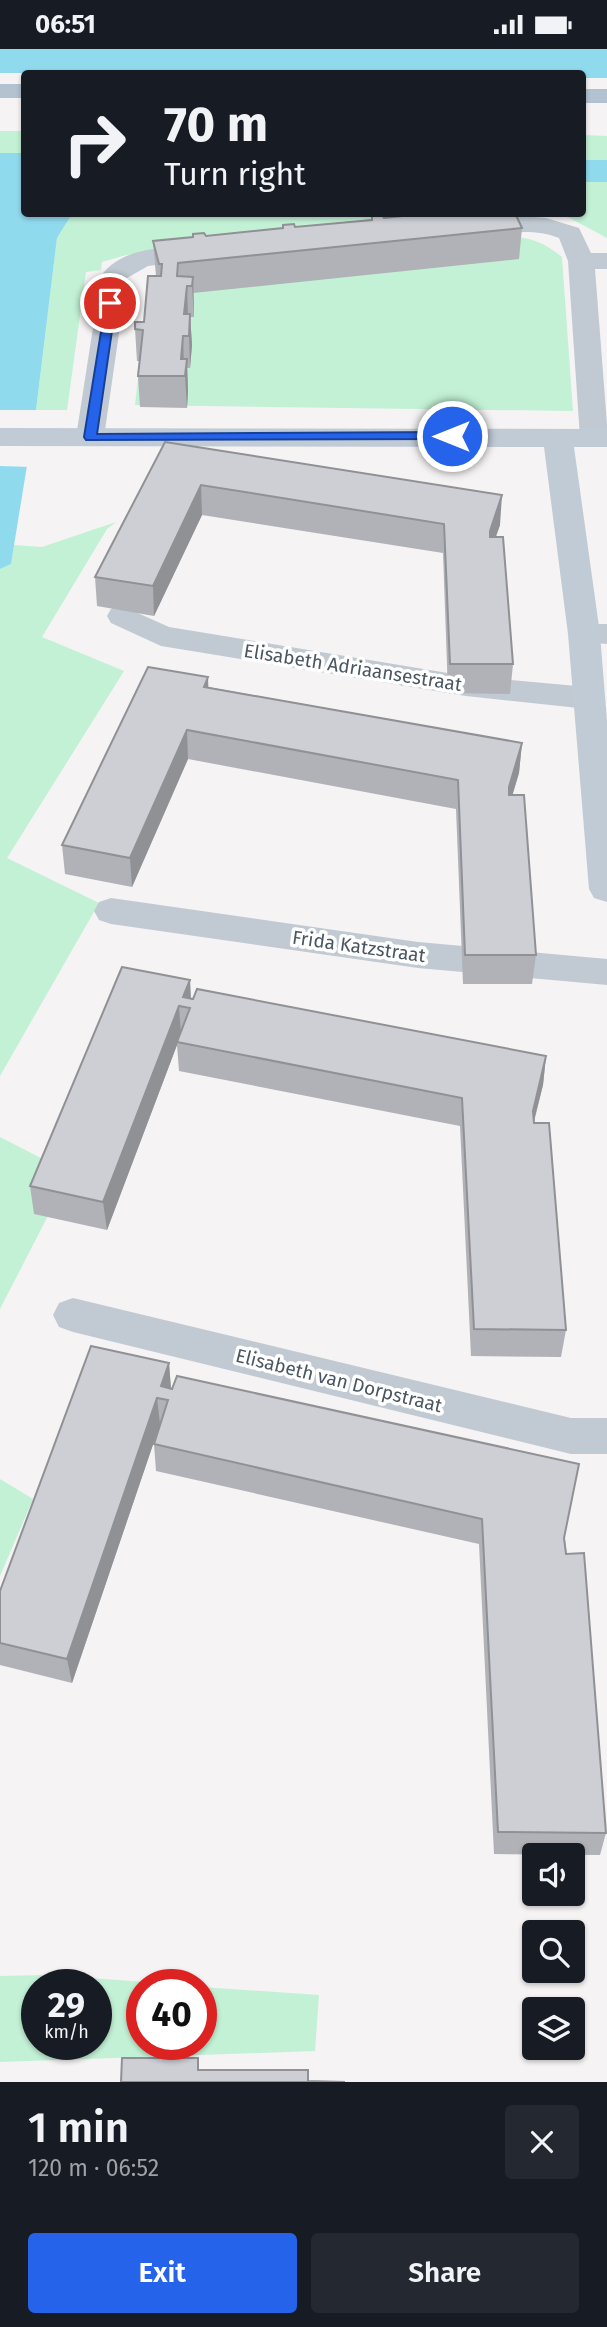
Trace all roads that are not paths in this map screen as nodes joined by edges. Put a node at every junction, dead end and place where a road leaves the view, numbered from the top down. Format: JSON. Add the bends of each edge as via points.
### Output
{"nodes":[{"id":1,"x":0,"y":91,"type":"edge"},
{"id":2,"x":21,"y":91,"type":"edge"},
{"id":3,"x":586,"y":96,"type":"edge"},
{"id":4,"x":607,"y":96,"type":"edge"},
{"id":5,"x":586,"y":119,"type":"edge"},
{"id":6,"x":607,"y":119,"type":"edge"},
{"id":7,"x":449,"y":229,"type":"edge"},
{"id":8,"x":231,"y":250,"type":"edge"},
{"id":9,"x":594,"y":261,"type":"edge"},
{"id":10,"x":0,"y":437,"type":"edge"},
{"id":11,"x":558,"y":437,"type":"junction"},
{"id":12,"x":77,"y":438,"type":"junction"},
{"id":13,"x":601,"y":438,"type":"edge"},
{"id":14,"x":122,"y":616,"type":"dead end"},
{"id":15,"x":595,"y":634,"type":"edge"},
{"id":16,"x":588,"y":698,"type":"junction"},
{"id":17,"x":607,"y":889,"type":"edge"},
{"id":18,"x":111,"y":911,"type":"dead end"},
{"id":19,"x":607,"y":972,"type":"edge"},
{"id":20,"x":73,"y":1315,"type":"dead end"},
{"id":21,"x":607,"y":1436,"type":"edge"}],
"edges":[{"from":1,"to":2,"type":"main road"},
{"from":3,"to":4,"type":"main road"},
{"from":5,"to":6,"type":"main road"},
{"from":7,"to":9,"type":"street","via":[[554,225],[570,233]]},
{"from":8,"to":12,"type":"street","via":[[120,267],[114,276]]},
{"from":9,"to":13,"type":"street"},
{"from":10,"to":12,"type":"street"},
{"from":11,"to":12,"type":"street"},
{"from":11,"to":13,"type":"street"},
{"from":11,"to":15,"type":"street"},
{"from":14,"to":16,"type":"street","name":"Elisabeth Adriaansestraat","via":[[161,636],[466,686]]},
{"from":15,"to":16,"type":"street"},
{"from":16,"to":17,"type":"street"},
{"from":18,"to":19,"type":"street","name":"Frida Katzstraat","via":[[418,955]]},
{"from":20,"to":21,"type":"street","name":"Elisabeth van Dorpstraat","via":[[571,1436]]}]}
